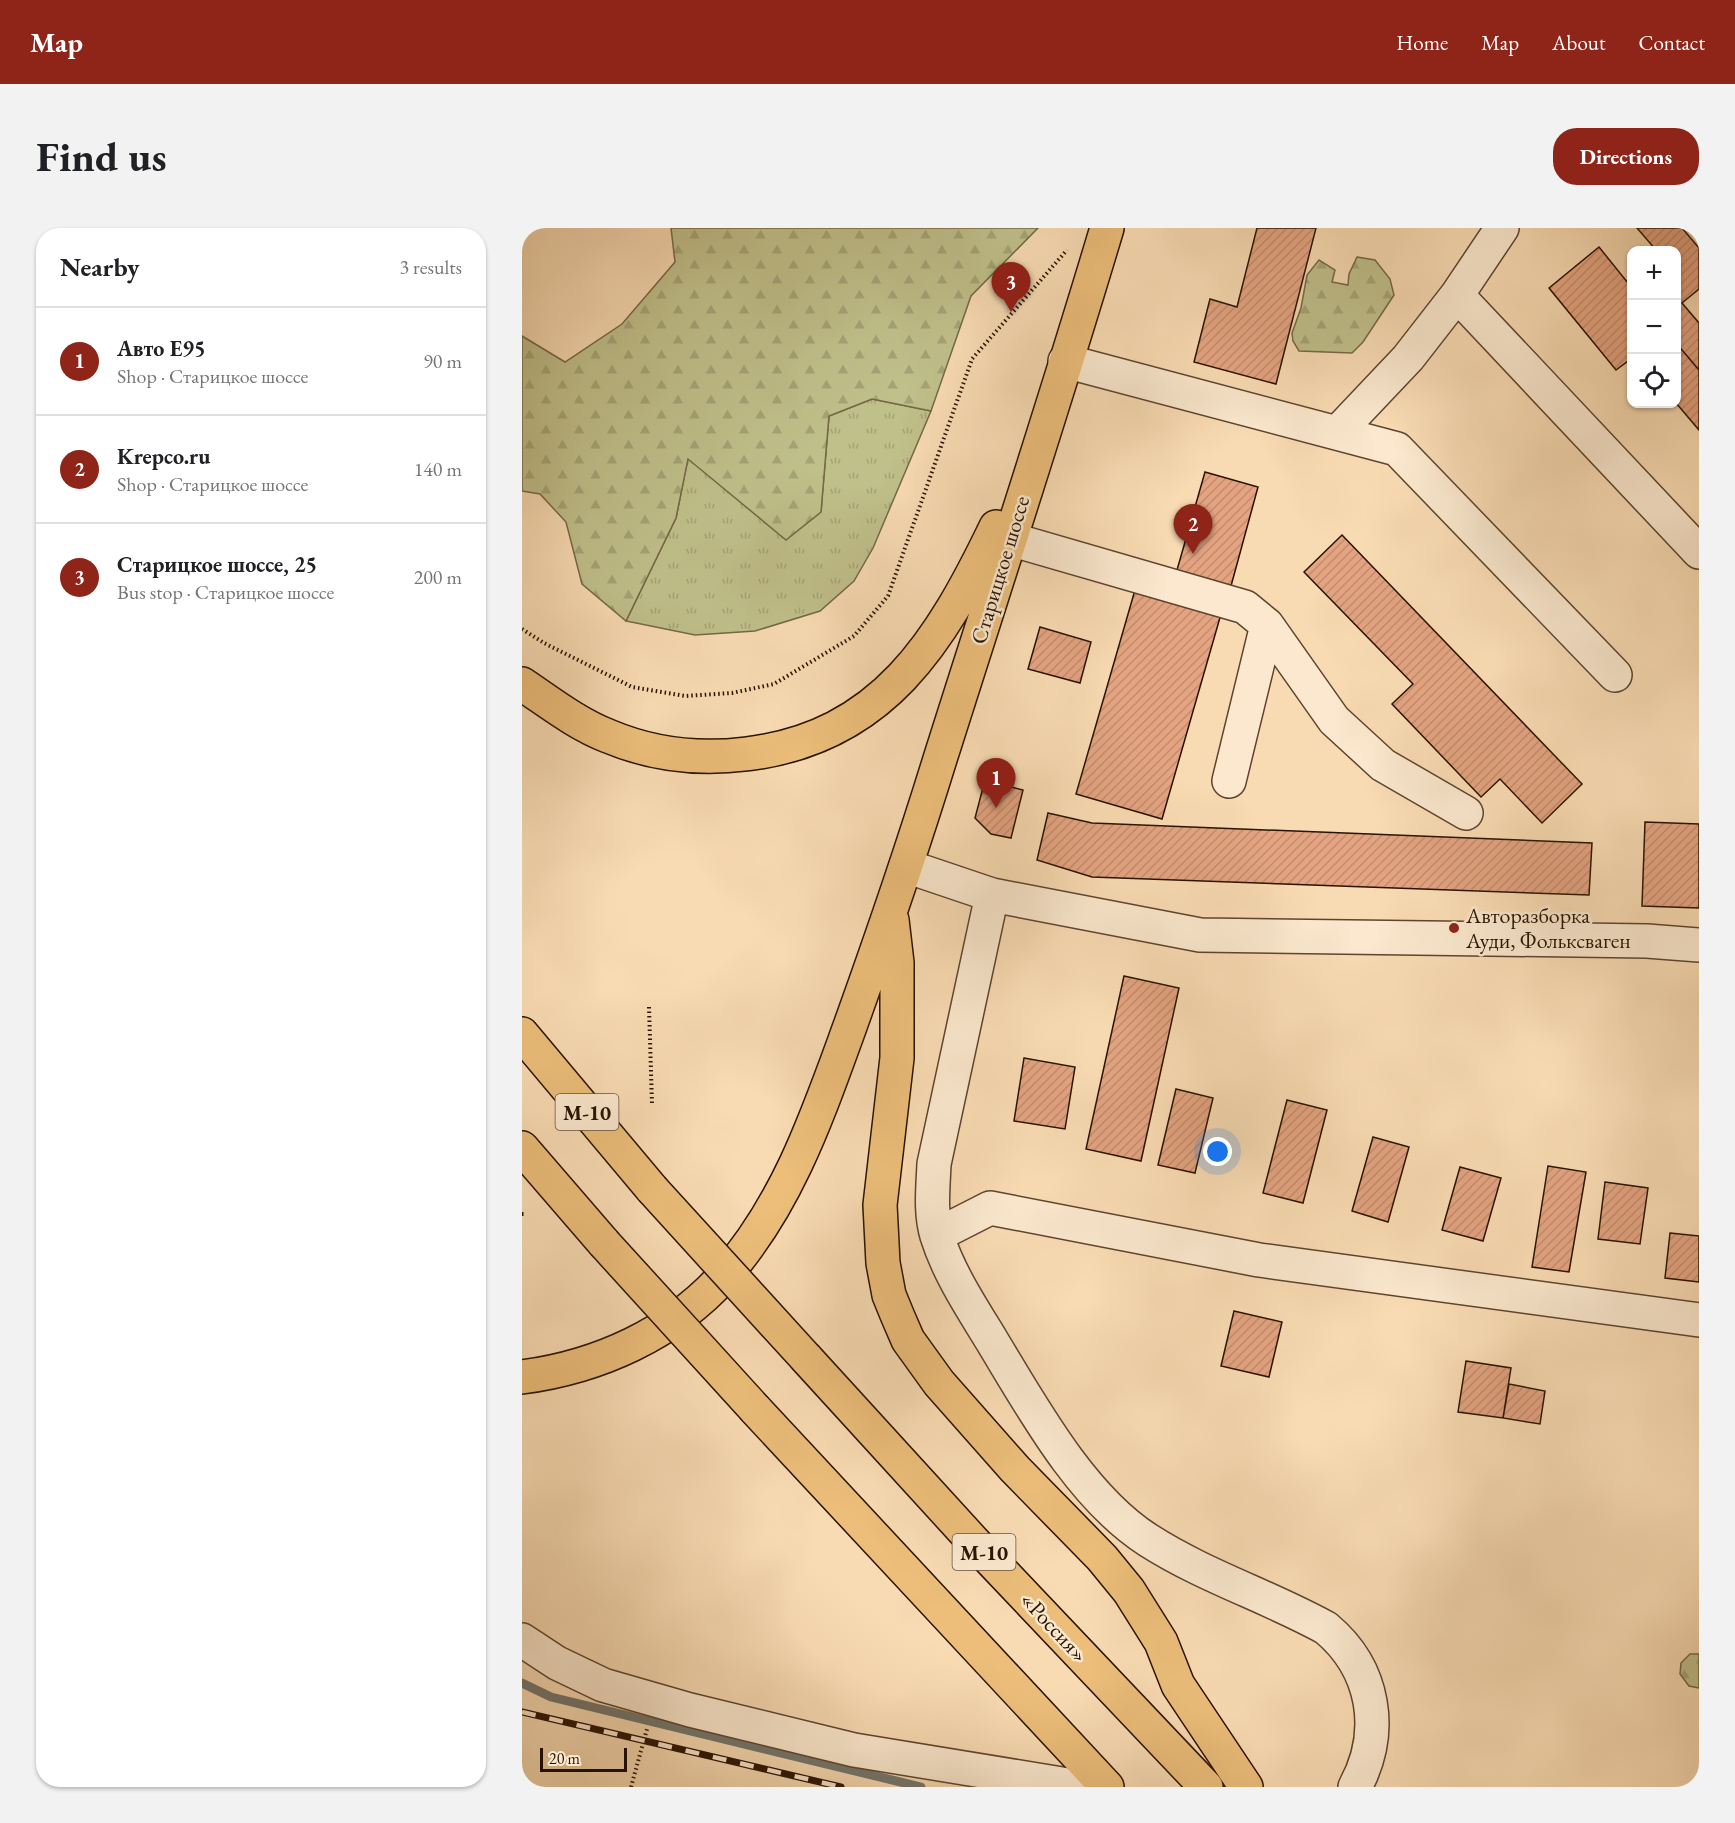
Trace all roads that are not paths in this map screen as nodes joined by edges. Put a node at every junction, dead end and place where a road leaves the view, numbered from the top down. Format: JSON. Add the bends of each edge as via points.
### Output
{"nodes":[{"id":1,"x":1502,"y":228,"type":"edge"},
{"id":2,"x":1103,"y":239,"type":"edge"},
{"id":3,"x":1457,"y":295,"type":"junction"},
{"id":4,"x":1065,"y":361,"type":"junction"},
{"id":5,"x":1046,"y":423,"type":"junction"},
{"id":6,"x":1337,"y":433,"type":"junction"},
{"id":7,"x":1010,"y":539,"type":"junction"},
{"id":8,"x":1699,"y":552,"type":"edge"},
{"id":9,"x":1267,"y":625,"type":"junction"},
{"id":10,"x":1615,"y":675,"type":"dead end"},
{"id":11,"x":522,"y":684,"type":"edge"},
{"id":12,"x":1229,"y":781,"type":"dead end"},
{"id":13,"x":1466,"y":813,"type":"dead end"},
{"id":14,"x":906,"y":866,"type":"junction"},
{"id":15,"x":992,"y":895,"type":"junction"},
{"id":16,"x":892,"y":912,"type":"junction"},
{"id":17,"x":1699,"y":945,"type":"edge"},
{"id":18,"x":522,"y":1034,"type":"edge"},
{"id":19,"x":522,"y":1148,"type":"edge"},
{"id":20,"x":937,"y":1235,"type":"junction"},
{"id":21,"x":1699,"y":1320,"type":"edge"},
{"id":22,"x":522,"y":1377,"type":"edge"},
{"id":23,"x":522,"y":1640,"type":"edge"},
{"id":24,"x":1080,"y":1787,"type":"edge"},
{"id":25,"x":1107,"y":1787,"type":"edge"},
{"id":26,"x":1206,"y":1787,"type":"edge"},
{"id":27,"x":1246,"y":1787,"type":"edge"},
{"id":28,"x":1355,"y":1787,"type":"edge"}],
"edges":[{"from":1,"to":3,"type":"street"},
{"from":2,"to":4,"type":"main road","name":"Старицкое шоссе"},
{"from":3,"to":6,"type":"street","via":[[1408,358]]},
{"from":3,"to":8,"type":"street"},
{"from":4,"to":5,"type":"main road","name":"Старицкое шоссе"},
{"from":4,"to":6,"type":"street"},
{"from":5,"to":7,"type":"main road","name":"Старицкое шоссе"},
{"from":5,"to":11,"type":"main road","via":[[976,568],[929,645],[883,695],[835,730],[776,751],[700,758],[670,755],[606,736]]},
{"from":6,"to":10,"type":"street","via":[[1396,449]]},
{"from":7,"to":9,"type":"street","via":[[1245,607]]},
{"from":7,"to":14,"type":"main road","name":"Старицкое шоссе"},
{"from":9,"to":12,"type":"street"},
{"from":9,"to":13,"type":"street","via":[[1334,720],[1383,765]]},
{"from":14,"to":15,"type":"street"},
{"from":14,"to":16,"type":"main road","name":"Старицкое шоссе"},
{"from":15,"to":17,"type":"street","via":[[1200,935]]},
{"from":15,"to":20,"type":"street","via":[[934,1164],[932,1201]]},
{"from":16,"to":22,"type":"main road","name":"Старицкое шоссе","via":[[788,1184],[725,1275],[697,1303],[625,1349],[578,1367]]},
{"from":16,"to":27,"type":"main road","via":[[897,963],[897,1058],[880,1205],[883,1263],[898,1317],[908,1340],[939,1383],[1129,1591],[1161,1642],[1178,1685]]},
{"from":18,"to":26,"type":"main road","name":"«Россия»","number":"М-10","bridge":true,"via":[[652,1189]]},
{"from":19,"to":25,"type":"main road","bridge":true,"via":[[755,1409]]},
{"from":20,"to":21,"type":"street","via":[[990,1208],[1259,1260]]},
{"from":20,"to":28,"type":"street","via":[[953,1275],[1017,1383],[1078,1472],[1116,1515],[1190,1564],[1326,1628],[1353,1656],[1363,1673],[1373,1711],[1369,1753]]},
{"from":23,"to":24,"type":"street","via":[[557,1663],[603,1685],[690,1710],[854,1750]]}]}
